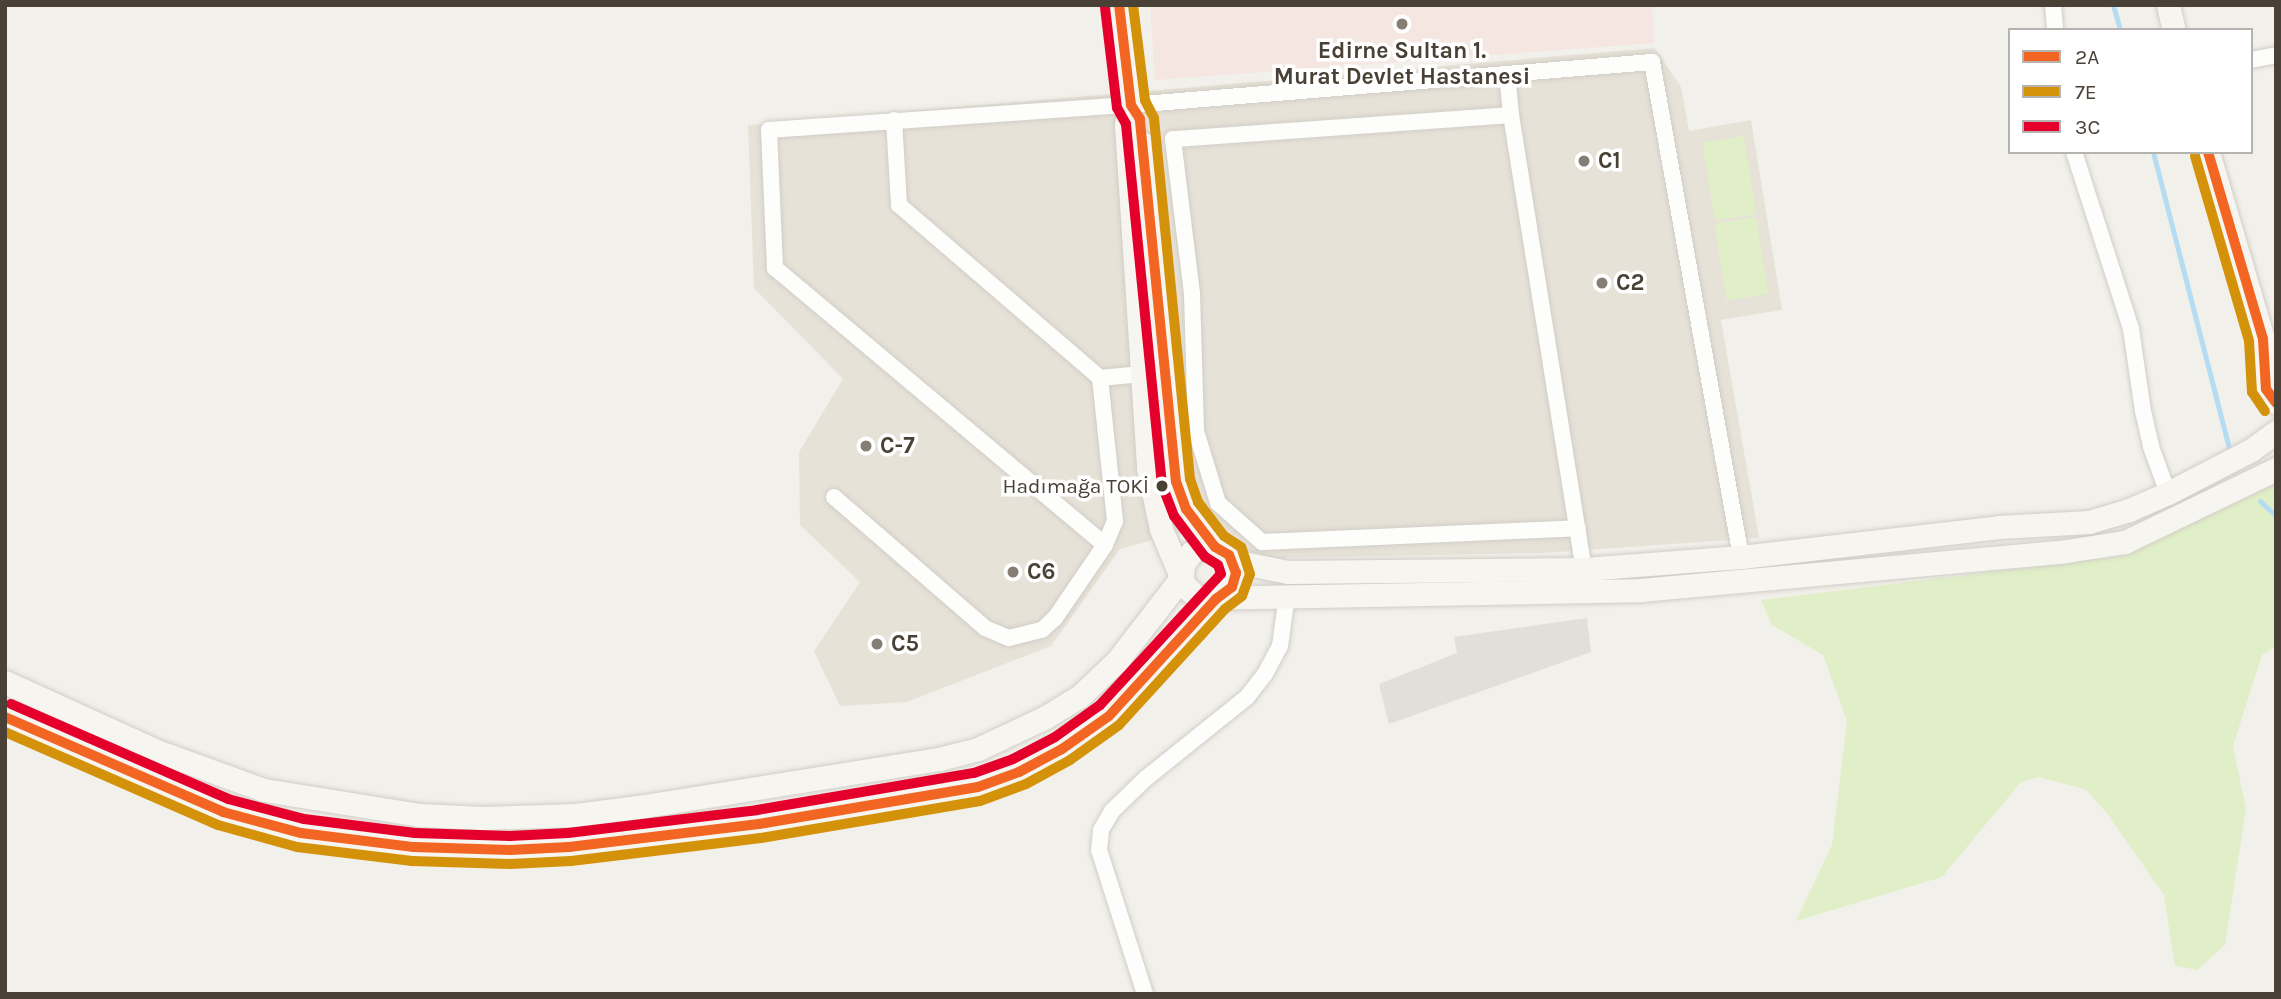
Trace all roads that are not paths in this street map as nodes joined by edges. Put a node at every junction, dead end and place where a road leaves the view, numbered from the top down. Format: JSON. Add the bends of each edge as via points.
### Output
{"nodes":[{"id":1,"x":1119,"y":5,"type":"edge"},
{"id":2,"x":2053,"y":5,"type":"edge"},
{"id":3,"x":2168,"y":5,"type":"edge"},
{"id":4,"x":2055,"y":28,"type":"edge"},
{"id":5,"x":2174,"y":28,"type":"edge"},
{"id":6,"x":2276,"y":55,"type":"edge"},
{"id":7,"x":2253,"y":60,"type":"edge"},
{"id":8,"x":1507,"y":74,"type":"junction"},
{"id":9,"x":1131,"y":105,"type":"junction"},
{"id":10,"x":1511,"y":116,"type":"junction"},
{"id":11,"x":894,"y":120,"type":"junction"},
{"id":12,"x":2075,"y":154,"type":"edge"},
{"id":13,"x":2209,"y":154,"type":"edge"},
{"id":14,"x":2263,"y":340,"type":"junction"},
{"id":15,"x":2276,"y":361,"type":"edge"},
{"id":16,"x":1142,"y":374,"type":"junction"},
{"id":17,"x":1101,"y":378,"type":"junction"},
{"id":18,"x":2276,"y":403,"type":"edge"},
{"id":19,"x":2276,"y":432,"type":"edge"},
{"id":20,"x":2276,"y":469,"type":"edge"},
{"id":21,"x":2168,"y":493,"type":"junction"},
{"id":22,"x":834,"y":497,"type":"dead end"},
{"id":23,"x":1578,"y":528,"type":"junction"},
{"id":24,"x":1105,"y":545,"type":"junction"},
{"id":25,"x":1215,"y":547,"type":"junction"},
{"id":26,"x":1741,"y":557,"type":"junction"},
{"id":27,"x":1233,"y":561,"type":"junction"},
{"id":28,"x":1584,"y":569,"type":"junction"},
{"id":29,"x":1182,"y":577,"type":"junction"},
{"id":30,"x":1586,"y":593,"type":"junction"},
{"id":31,"x":1287,"y":595,"type":"junction"},
{"id":32,"x":1216,"y":599,"type":"junction"},
{"id":33,"x":5,"y":682,"type":"edge"},
{"id":34,"x":5,"y":717,"type":"edge"},
{"id":35,"x":1145,"y":994,"type":"edge"}],
"edges":[{"from":1,"to":9,"type":"main road"},
{"from":2,"to":4,"type":"street"},
{"from":3,"to":5,"type":"main road"},
{"from":6,"to":7,"type":"street"},
{"from":8,"to":9,"type":"street"},
{"from":8,"to":10,"type":"street"},
{"from":8,"to":26,"type":"street","via":[[1652,62]]},
{"from":9,"to":11,"type":"street"},
{"from":9,"to":16,"type":"main road","via":[[1126,125]]},
{"from":9,"to":25,"type":"main road","via":[[1140,120],[1176,482],[1186,509]]},
{"from":10,"to":23,"type":"street"},
{"from":10,"to":23,"type":"street","via":[[1173,139],[1192,294],[1196,431],[1218,503],[1262,542]]},
{"from":11,"to":17,"type":"street","via":[[899,205]]},
{"from":11,"to":24,"type":"street","via":[[769,130],[775,268]]},
{"from":12,"to":21,"type":"street","via":[[2131,328],[2151,447]]},
{"from":13,"to":14,"type":"main road"},
{"from":14,"to":15,"type":"main road"},
{"from":14,"to":18,"type":"main road","via":[[2266,389]]},
{"from":16,"to":17,"type":"street"},
{"from":16,"to":29,"type":"main road","via":[[1152,493],[1161,529]]},
{"from":17,"to":24,"type":"street","via":[[1115,521]]},
{"from":19,"to":21,"type":"main road"},
{"from":20,"to":30,"type":"main road","via":[[2125,542]]},
{"from":21,"to":26,"type":"main road","via":[[2089,522],[1999,527]]},
{"from":22,"to":24,"type":"street","via":[[985,628],[1009,638],[1042,630],[1055,618]]},
{"from":23,"to":28,"type":"street"},
{"from":25,"to":27,"type":"main road"},
{"from":25,"to":29,"type":"main road","via":[[1191,553],[1183,564]]},
{"from":26,"to":28,"type":"main road"},
{"from":27,"to":28,"type":"main road","via":[[1288,572]]},
{"from":27,"to":32,"type":"main road","via":[[1235,581]]},
{"from":28,"to":30,"type":"street"},
{"from":29,"to":32,"type":"main road","via":[[1193,595]]},
{"from":29,"to":33,"type":"main road","via":[[1117,661],[1080,696],[978,749],[939,759],[576,814],[420,816],[264,790],[154,750]]},
{"from":30,"to":31,"type":"main road"},
{"from":31,"to":32,"type":"main road"},
{"from":31,"to":35,"type":"street","via":[[1280,646],[1247,697],[1145,779],[1112,811],[1101,830],[1099,850]]},
{"from":32,"to":34,"type":"main road","via":[[1109,716],[1019,772],[933,796],[627,842],[469,849],[354,842],[301,833],[223,812]]}]}
